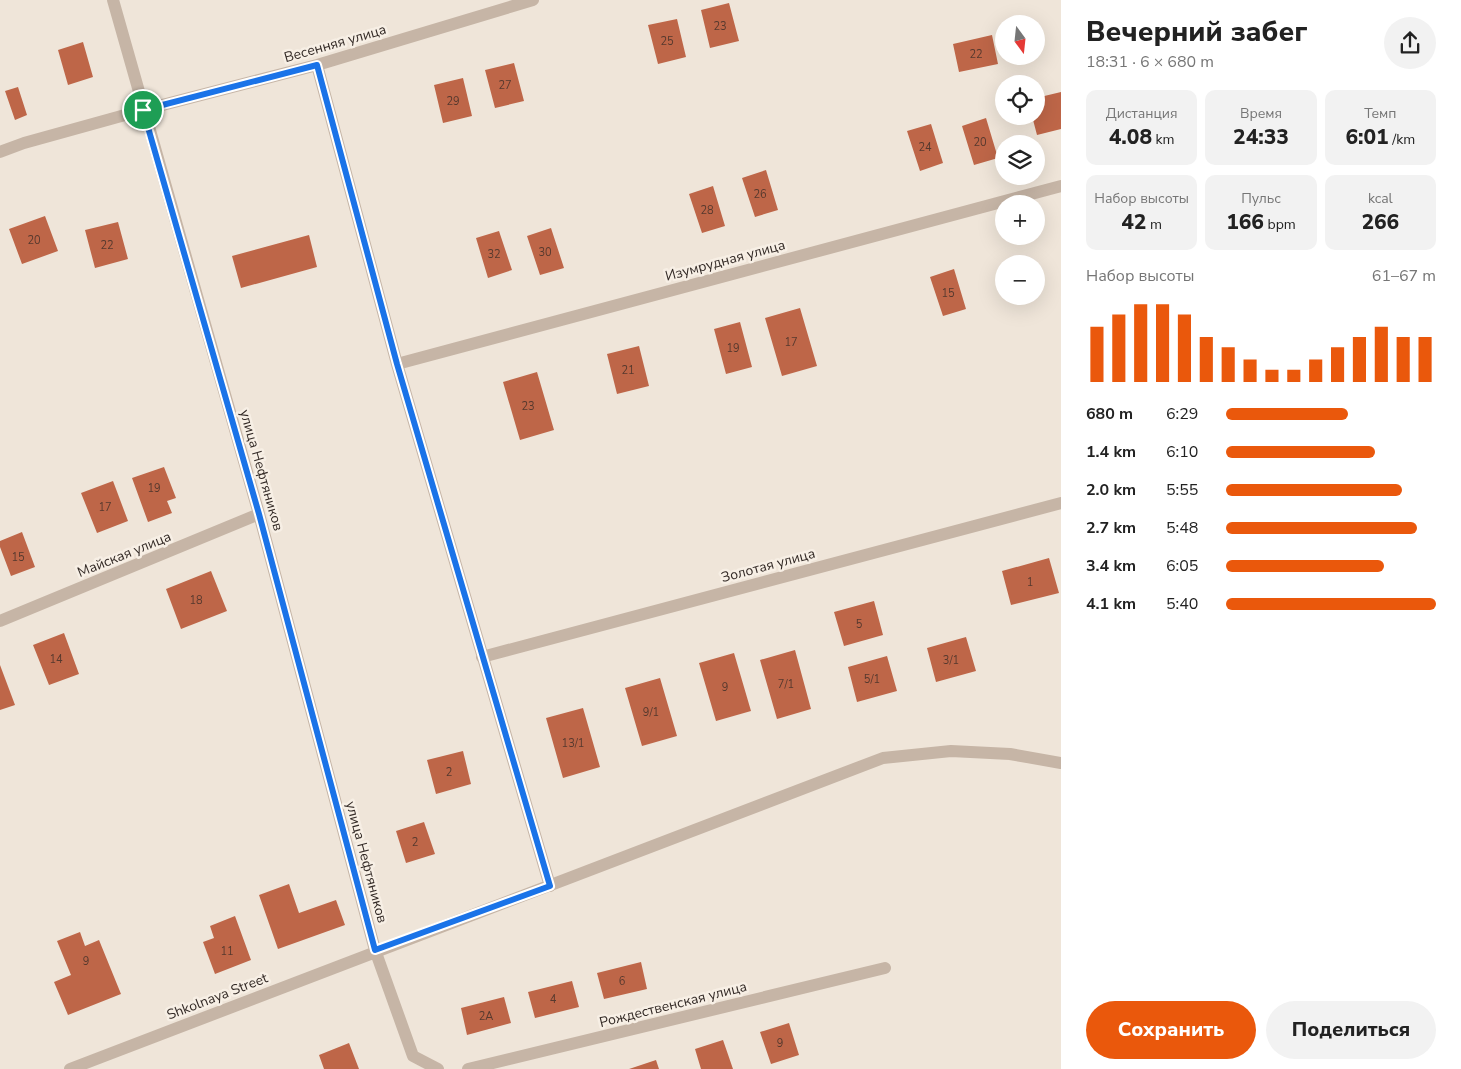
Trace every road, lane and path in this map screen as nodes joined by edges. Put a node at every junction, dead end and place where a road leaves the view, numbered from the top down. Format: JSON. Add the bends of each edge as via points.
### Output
{"nodes":[{"id":1,"x":113,"y":0,"type":"edge"},
{"id":2,"x":533,"y":0,"type":"edge"},
{"id":3,"x":317,"y":65,"type":"junction"},
{"id":4,"x":143,"y":110,"type":"junction"},
{"id":5,"x":0,"y":152,"type":"edge"},
{"id":6,"x":1061,"y":186,"type":"edge"},
{"id":7,"x":397,"y":364,"type":"junction"},
{"id":8,"x":1061,"y":503,"type":"edge"},
{"id":9,"x":259,"y":514,"type":"junction"},
{"id":10,"x":0,"y":621,"type":"edge"},
{"id":11,"x":482,"y":657,"type":"junction"},
{"id":12,"x":1061,"y":764,"type":"edge"},
{"id":13,"x":550,"y":886,"type":"junction"},
{"id":14,"x":375,"y":950,"type":"junction"},
{"id":15,"x":885,"y":968,"type":"dead end"},
{"id":16,"x":70,"y":1069,"type":"edge"},
{"id":17,"x":438,"y":1069,"type":"edge"},
{"id":18,"x":468,"y":1069,"type":"edge"}],
"edges":[{"from":1,"to":4,"type":"street","name":"улица Нефтяников"},
{"from":2,"to":3,"type":"street","name":"Весенняя улица"},
{"from":3,"to":4,"type":"street","name":"Весенняя улица"},
{"from":3,"to":7,"type":"street"},
{"from":4,"to":5,"type":"street","name":"Весенняя улица"},
{"from":4,"to":9,"type":"street","name":"улица Нефтяников"},
{"from":6,"to":7,"type":"street","name":"Изумрудная улица"},
{"from":7,"to":11,"type":"street"},
{"from":8,"to":11,"type":"street","name":"Золотая улица"},
{"from":9,"to":10,"type":"street","name":"Майская улица"},
{"from":9,"to":14,"type":"street","name":"улица Нефтяников"},
{"from":11,"to":13,"type":"street"},
{"from":12,"to":13,"type":"street","name":"Shkolnaya Street","via":[[1010,754],[951,750],[883,758]]},
{"from":13,"to":14,"type":"street","name":"Shkolnaya Street"},
{"from":14,"to":16,"type":"street","name":"Shkolnaya Street"},
{"from":14,"to":17,"type":"street","via":[[413,1056]]},
{"from":15,"to":18,"type":"street","name":"Рождественская улица"}]}
